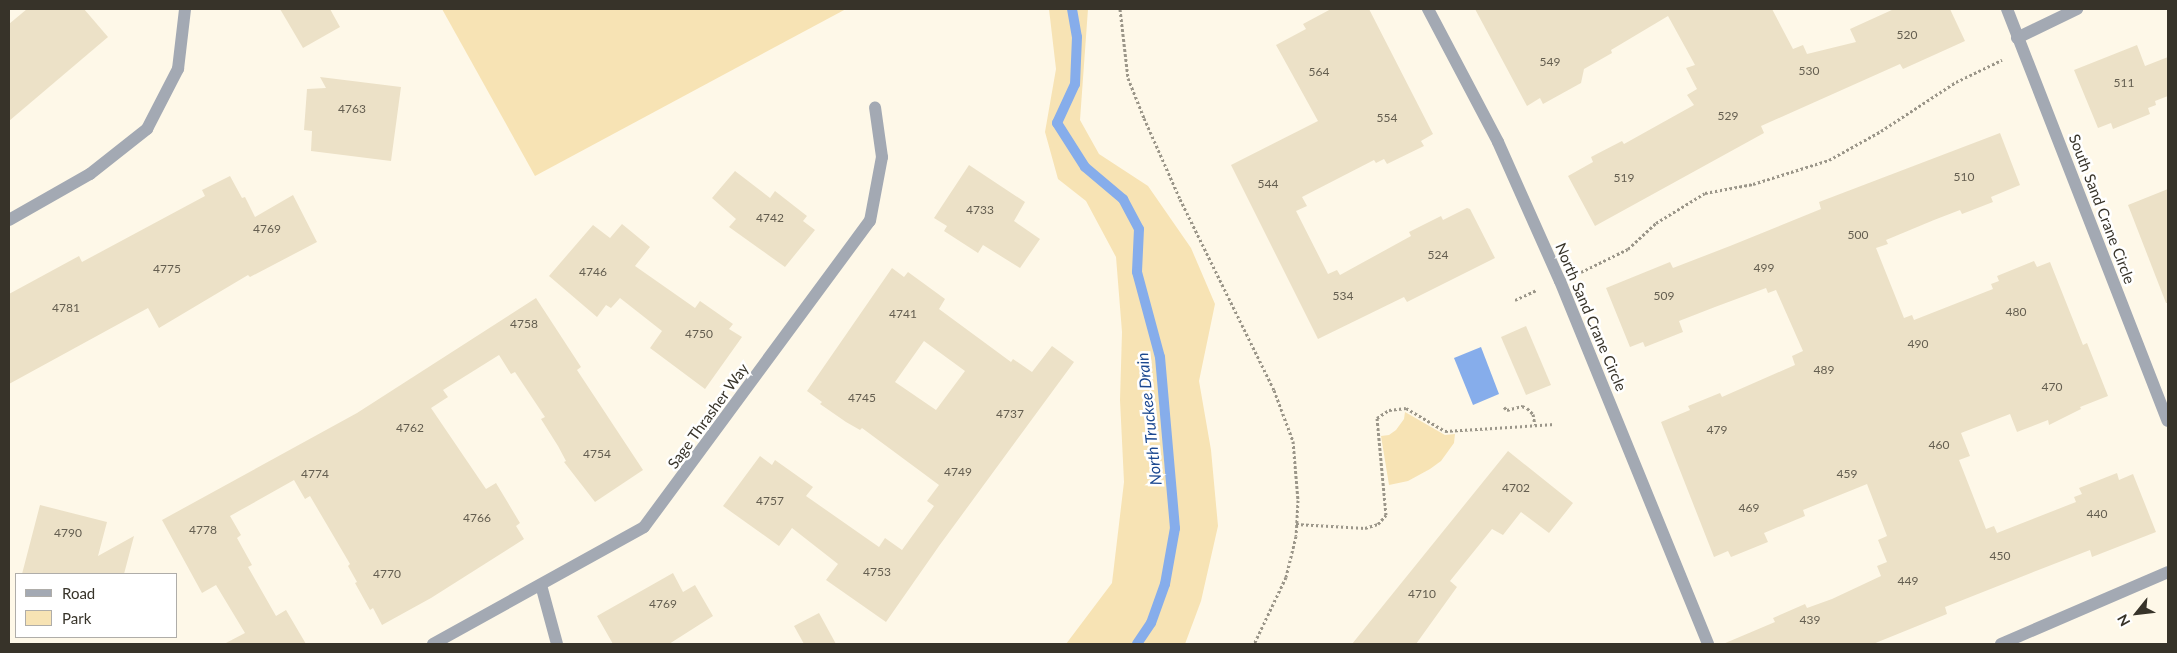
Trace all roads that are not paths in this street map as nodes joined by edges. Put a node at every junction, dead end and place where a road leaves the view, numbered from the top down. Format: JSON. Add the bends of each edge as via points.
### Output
{"nodes":[{"id":1,"x":185,"y":9,"type":"edge"},
{"id":2,"x":1428,"y":9,"type":"edge"},
{"id":3,"x":2008,"y":9,"type":"edge"},
{"id":4,"x":2077,"y":9,"type":"edge"},
{"id":5,"x":2017,"y":38,"type":"junction"},
{"id":6,"x":875,"y":107,"type":"dead end"},
{"id":7,"x":9,"y":220,"type":"edge"},
{"id":8,"x":2168,"y":421,"type":"edge"},
{"id":9,"x":2168,"y":572,"type":"edge"},
{"id":10,"x":541,"y":585,"type":"junction"},
{"id":11,"x":433,"y":644,"type":"edge"},
{"id":12,"x":558,"y":644,"type":"edge"},
{"id":13,"x":1708,"y":644,"type":"edge"},
{"id":14,"x":2001,"y":644,"type":"edge"}],
"edges":[{"from":1,"to":7,"type":"street","via":[[178,69],[147,129],[90,174]]},
{"from":2,"to":13,"type":"street","name":"North Sand Crane Circle","via":[[1498,142],[1560,281]]},
{"from":3,"to":5,"type":"street","name":"South Sand Crane Circle"},
{"from":4,"to":5,"type":"street"},
{"from":5,"to":8,"type":"street","name":"South Sand Crane Circle"},
{"from":6,"to":10,"type":"street","name":"Sage Thrasher Way","via":[[882,157],[870,221],[644,527]]},
{"from":9,"to":14,"type":"street"},
{"from":10,"to":11,"type":"street","name":"Sage Thrasher Way"},
{"from":10,"to":12,"type":"street"}]}
